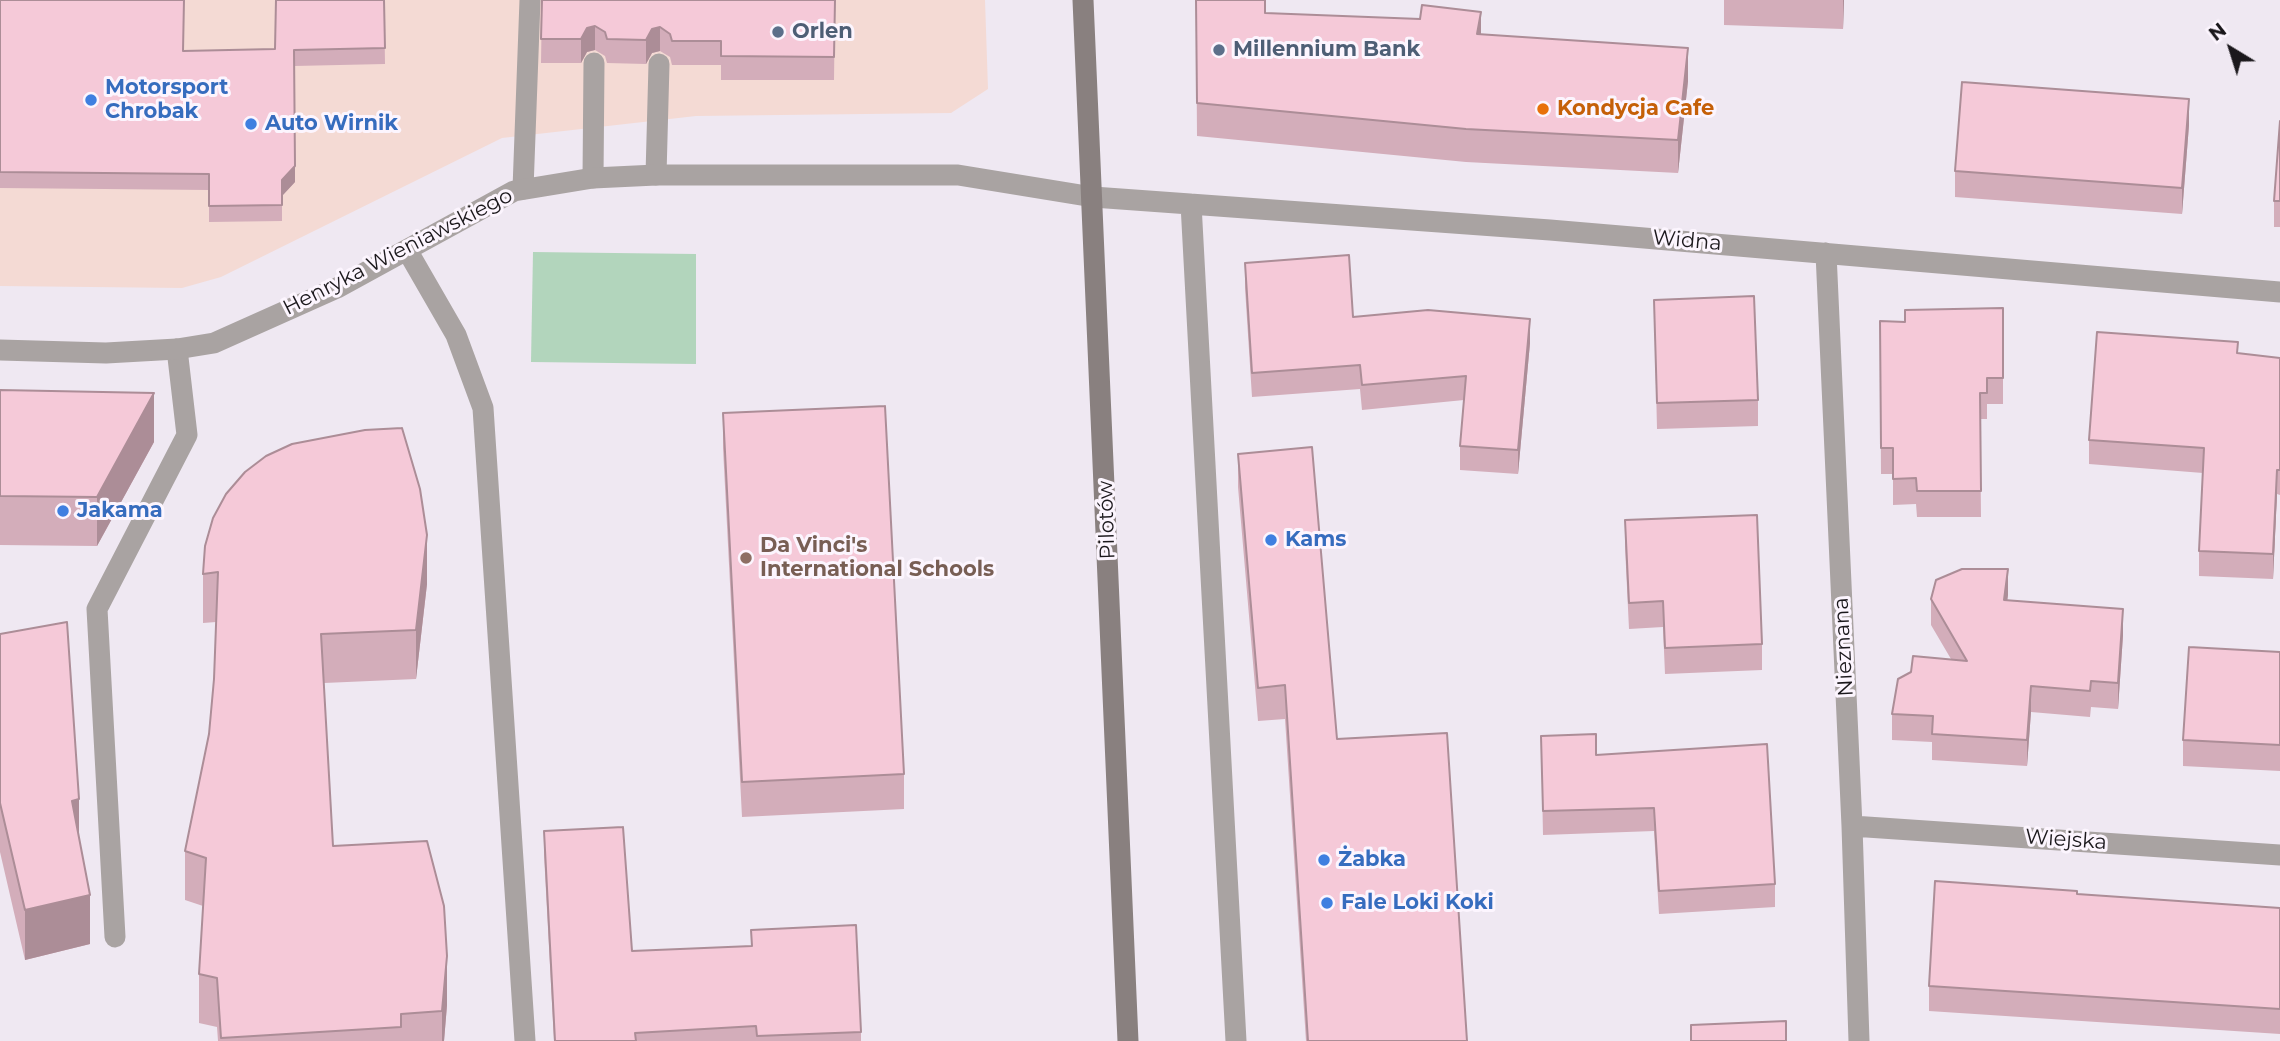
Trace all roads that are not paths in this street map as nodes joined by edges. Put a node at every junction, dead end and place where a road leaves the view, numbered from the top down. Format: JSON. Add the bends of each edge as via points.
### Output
{"nodes":[{"id":1,"x":530,"y":0,"type":"edge"},
{"id":2,"x":1083,"y":0,"type":"edge"},
{"id":3,"x":594,"y":63,"type":"dead end"},
{"id":4,"x":659,"y":64,"type":"dead end"},
{"id":5,"x":656,"y":175,"type":"junction"},
{"id":6,"x":593,"y":178,"type":"junction"},
{"id":7,"x":523,"y":189,"type":"junction"},
{"id":8,"x":1093,"y":197,"type":"junction"},
{"id":9,"x":1191,"y":204,"type":"junction"},
{"id":10,"x":407,"y":250,"type":"junction"},
{"id":11,"x":1826,"y":253,"type":"junction"},
{"id":12,"x":2280,"y":292,"type":"edge"},
{"id":13,"x":177,"y":349,"type":"junction"},
{"id":14,"x":0,"y":350,"type":"edge"},
{"id":15,"x":1852,"y":826,"type":"junction"},
{"id":16,"x":2280,"y":855,"type":"edge"},
{"id":17,"x":115,"y":937,"type":"dead end"},
{"id":18,"x":525,"y":1041,"type":"edge"},
{"id":19,"x":1128,"y":1041,"type":"edge"},
{"id":20,"x":1236,"y":1041,"type":"edge"},
{"id":21,"x":1859,"y":1041,"type":"edge"}],
"edges":[{"from":1,"to":7,"type":"street"},
{"from":2,"to":8,"type":"street","name":"Pilotów"},
{"from":3,"to":6,"type":"street"},
{"from":4,"to":5,"type":"street"},
{"from":5,"to":6,"type":"street","name":"Henryka Wieniawskiego"},
{"from":5,"to":8,"type":"street","name":"Henryka Wieniawskiego","via":[[958,175]]},
{"from":6,"to":7,"type":"street","name":"Henryka Wieniawskiego"},
{"from":7,"to":10,"type":"street","name":"Henryka Wieniawskiego"},
{"from":8,"to":9,"type":"street","name":"Widna"},
{"from":8,"to":19,"type":"street","name":"Pilotów"},
{"from":9,"to":11,"type":"street","name":"Widna"},
{"from":9,"to":20,"type":"street"},
{"from":10,"to":13,"type":"street","name":"Henryka Wieniawskiego","via":[[337,288],[214,343]]},
{"from":10,"to":18,"type":"street","via":[[456,335],[483,408]]},
{"from":11,"to":12,"type":"street","name":"Widna"},
{"from":11,"to":15,"type":"street","name":"Nieznana"},
{"from":13,"to":14,"type":"street","name":"Henryka Wieniawskiego","via":[[106,353]]},
{"from":13,"to":17,"type":"street","via":[[187,435],[97,609]]},
{"from":15,"to":16,"type":"street","name":"Wiejska"},
{"from":15,"to":21,"type":"street","name":"Nieznana"}]}
